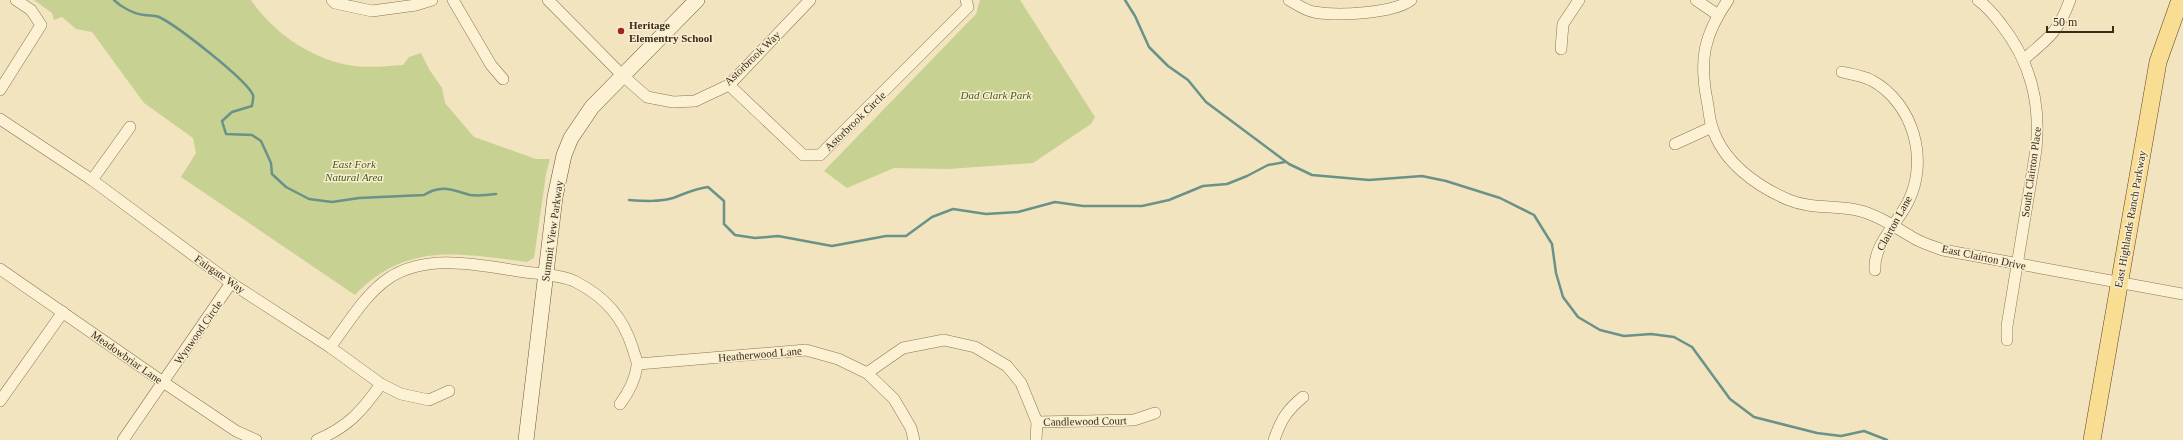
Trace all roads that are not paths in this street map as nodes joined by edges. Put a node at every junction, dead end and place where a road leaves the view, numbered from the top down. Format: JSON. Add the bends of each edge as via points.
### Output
{"nodes":[{"id":1,"x":16,"y":0,"type":"edge"},
{"id":2,"x":332,"y":0,"type":"edge"},
{"id":3,"x":432,"y":0,"type":"edge"},
{"id":4,"x":453,"y":0,"type":"edge"},
{"id":5,"x":548,"y":0,"type":"edge"},
{"id":6,"x":697,"y":0,"type":"edge"},
{"id":7,"x":810,"y":0,"type":"edge"},
{"id":8,"x":966,"y":0,"type":"edge"},
{"id":9,"x":1289,"y":0,"type":"edge"},
{"id":10,"x":1411,"y":0,"type":"edge"},
{"id":11,"x":1579,"y":0,"type":"edge"},
{"id":12,"x":1696,"y":0,"type":"edge"},
{"id":13,"x":1728,"y":0,"type":"edge"},
{"id":14,"x":1978,"y":0,"type":"edge"},
{"id":15,"x":2070,"y":0,"type":"edge"},
{"id":16,"x":2180,"y":0,"type":"edge"},
{"id":17,"x":1718,"y":15,"type":"junction"},
{"id":18,"x":1561,"y":49,"type":"dead end"},
{"id":19,"x":2024,"y":59,"type":"junction"},
{"id":20,"x":1842,"y":72,"type":"dead end"},
{"id":21,"x":622,"y":75,"type":"junction"},
{"id":22,"x":503,"y":79,"type":"dead end"},
{"id":23,"x":728,"y":85,"type":"junction"},
{"id":24,"x":0,"y":90,"type":"edge"},
{"id":25,"x":0,"y":119,"type":"edge"},
{"id":26,"x":130,"y":127,"type":"dead end"},
{"id":27,"x":1712,"y":127,"type":"junction"},
{"id":28,"x":1675,"y":144,"type":"dead end"},
{"id":29,"x":92,"y":180,"type":"junction"},
{"id":30,"x":1893,"y":226,"type":"junction"},
{"id":31,"x":2017,"y":265,"type":"junction"},
{"id":32,"x":0,"y":269,"type":"edge"},
{"id":33,"x":1875,"y":270,"type":"dead end"},
{"id":34,"x":545,"y":275,"type":"junction"},
{"id":35,"x":2118,"y":282,"type":"junction"},
{"id":36,"x":231,"y":283,"type":"junction"},
{"id":37,"x":2183,"y":294,"type":"edge"},
{"id":38,"x":63,"y":312,"type":"junction"},
{"id":39,"x":2007,"y":340,"type":"dead end"},
{"id":40,"x":330,"y":347,"type":"junction"},
{"id":41,"x":638,"y":364,"type":"junction"},
{"id":42,"x":867,"y":374,"type":"junction"},
{"id":43,"x":163,"y":382,"type":"junction"},
{"id":44,"x":381,"y":384,"type":"junction"},
{"id":45,"x":450,"y":391,"type":"dead end"},
{"id":46,"x":1303,"y":397,"type":"dead end"},
{"id":47,"x":0,"y":401,"type":"edge"},
{"id":48,"x":620,"y":404,"type":"dead end"},
{"id":49,"x":1155,"y":413,"type":"dead end"},
{"id":50,"x":1037,"y":422,"type":"junction"},
{"id":51,"x":123,"y":440,"type":"edge"},
{"id":52,"x":256,"y":440,"type":"edge"},
{"id":53,"x":317,"y":440,"type":"edge"},
{"id":54,"x":526,"y":440,"type":"edge"},
{"id":55,"x":914,"y":440,"type":"edge"},
{"id":56,"x":1036,"y":440,"type":"edge"},
{"id":57,"x":1274,"y":440,"type":"edge"},
{"id":58,"x":2092,"y":440,"type":"edge"}],
"edges":[{"from":1,"to":24,"type":"street","via":[[31,10],[41,26]]},
{"from":2,"to":3,"type":"street","via":[[335,3],[372,11],[416,5]]},
{"from":4,"to":22,"type":"street","via":[[491,66]]},
{"from":5,"to":21,"type":"street","name":"Astorbrook Way"},
{"from":6,"to":21,"type":"street","name":"Summit View Parkway"},
{"from":7,"to":23,"type":"street","name":"Astorbrook Way"},
{"from":8,"to":23,"type":"street","name":"Astorbrook Circle","via":[[968,7],[820,154],[803,155]]},
{"from":9,"to":10,"type":"street","via":[[1312,12],[1346,14],[1381,11]]},
{"from":11,"to":18,"type":"street","via":[[1563,24]]},
{"from":12,"to":17,"type":"street"},
{"from":13,"to":17,"type":"street","name":"East Clairton Drive"},
{"from":14,"to":19,"type":"street","name":"South Clairton Place","via":[[2014,40]]},
{"from":15,"to":19,"type":"street","via":[[2063,20],[2053,34]]},
{"from":16,"to":35,"type":"main road","name":"East Highlands Ranch Parkway","via":[[2158,62]]},
{"from":17,"to":27,"type":"street","name":"East Clairton Drive","via":[[1708,35],[1704,58],[1703,80]]},
{"from":19,"to":31,"type":"street","name":"South Clairton Place","via":[[2034,86],[2038,129]]},
{"from":20,"to":30,"type":"street","name":"Clairton Lane","via":[[1871,80],[1890,94],[1903,110],[1914,135],[1918,159],[1916,179],[1908,202]]},
{"from":21,"to":23,"type":"street","name":"Astorbrook Way","via":[[647,97],[673,102],[695,101]]},
{"from":21,"to":34,"type":"street","name":"Summit View Parkway","via":[[592,107],[564,155],[555,197]]},
{"from":25,"to":29,"type":"street","name":"Fairgate Way"},
{"from":26,"to":29,"type":"street"},
{"from":27,"to":28,"type":"street"},
{"from":27,"to":30,"type":"street","name":"East Clairton Drive","via":[[1734,164],[1767,189],[1801,204],[1863,211]]},
{"from":29,"to":36,"type":"street","name":"Fairgate Way"},
{"from":30,"to":31,"type":"street","name":"East Clairton Drive","via":[[1913,238],[1943,250]]},
{"from":30,"to":33,"type":"street","name":"Clairton Lane","via":[[1878,250]]},
{"from":31,"to":35,"type":"street","name":"East Clairton Drive"},
{"from":31,"to":39,"type":"street","name":"South Clairton Place"},
{"from":32,"to":38,"type":"street","name":"Meadowbriar Lane"},
{"from":34,"to":40,"type":"street","via":[[459,262],[420,265],[389,278],[366,299]]},
{"from":34,"to":41,"type":"street","via":[[574,281],[596,293],[611,307],[627,331]]},
{"from":34,"to":54,"type":"street","name":"Summit View Parkway"},
{"from":35,"to":37,"type":"street","name":"East Clairton Drive"},
{"from":35,"to":58,"type":"main road","name":"East Highlands Ranch Parkway"},
{"from":36,"to":40,"type":"street","name":"Fairgate Way"},
{"from":36,"to":43,"type":"street","name":"Wynwood Circle"},
{"from":38,"to":43,"type":"street","name":"Meadowbriar Lane"},
{"from":38,"to":47,"type":"street"},
{"from":40,"to":44,"type":"street","name":"Fairgate Way"},
{"from":41,"to":42,"type":"street","name":"Heatherwood Lane","via":[[806,350],[838,359]]},
{"from":41,"to":48,"type":"street","via":[[631,388]]},
{"from":42,"to":50,"type":"street","via":[[903,348],[944,340],[975,347],[1007,366],[1021,383]]},
{"from":42,"to":55,"type":"street","name":"Heatherwood Lane","via":[[894,399],[911,428]]},
{"from":43,"to":51,"type":"street","name":"Wynwood Circle"},
{"from":43,"to":52,"type":"street","name":"Meadowbriar Lane","via":[[236,431]]},
{"from":44,"to":45,"type":"street","name":"Fairgate Way","via":[[401,394],[429,400]]},
{"from":44,"to":53,"type":"street","via":[[363,411],[338,431]]},
{"from":46,"to":57,"type":"street","via":[[1291,406],[1282,419]]},
{"from":49,"to":50,"type":"street","name":"Candlewood Court","via":[[1134,420]]},
{"from":50,"to":56,"type":"street"}]}
